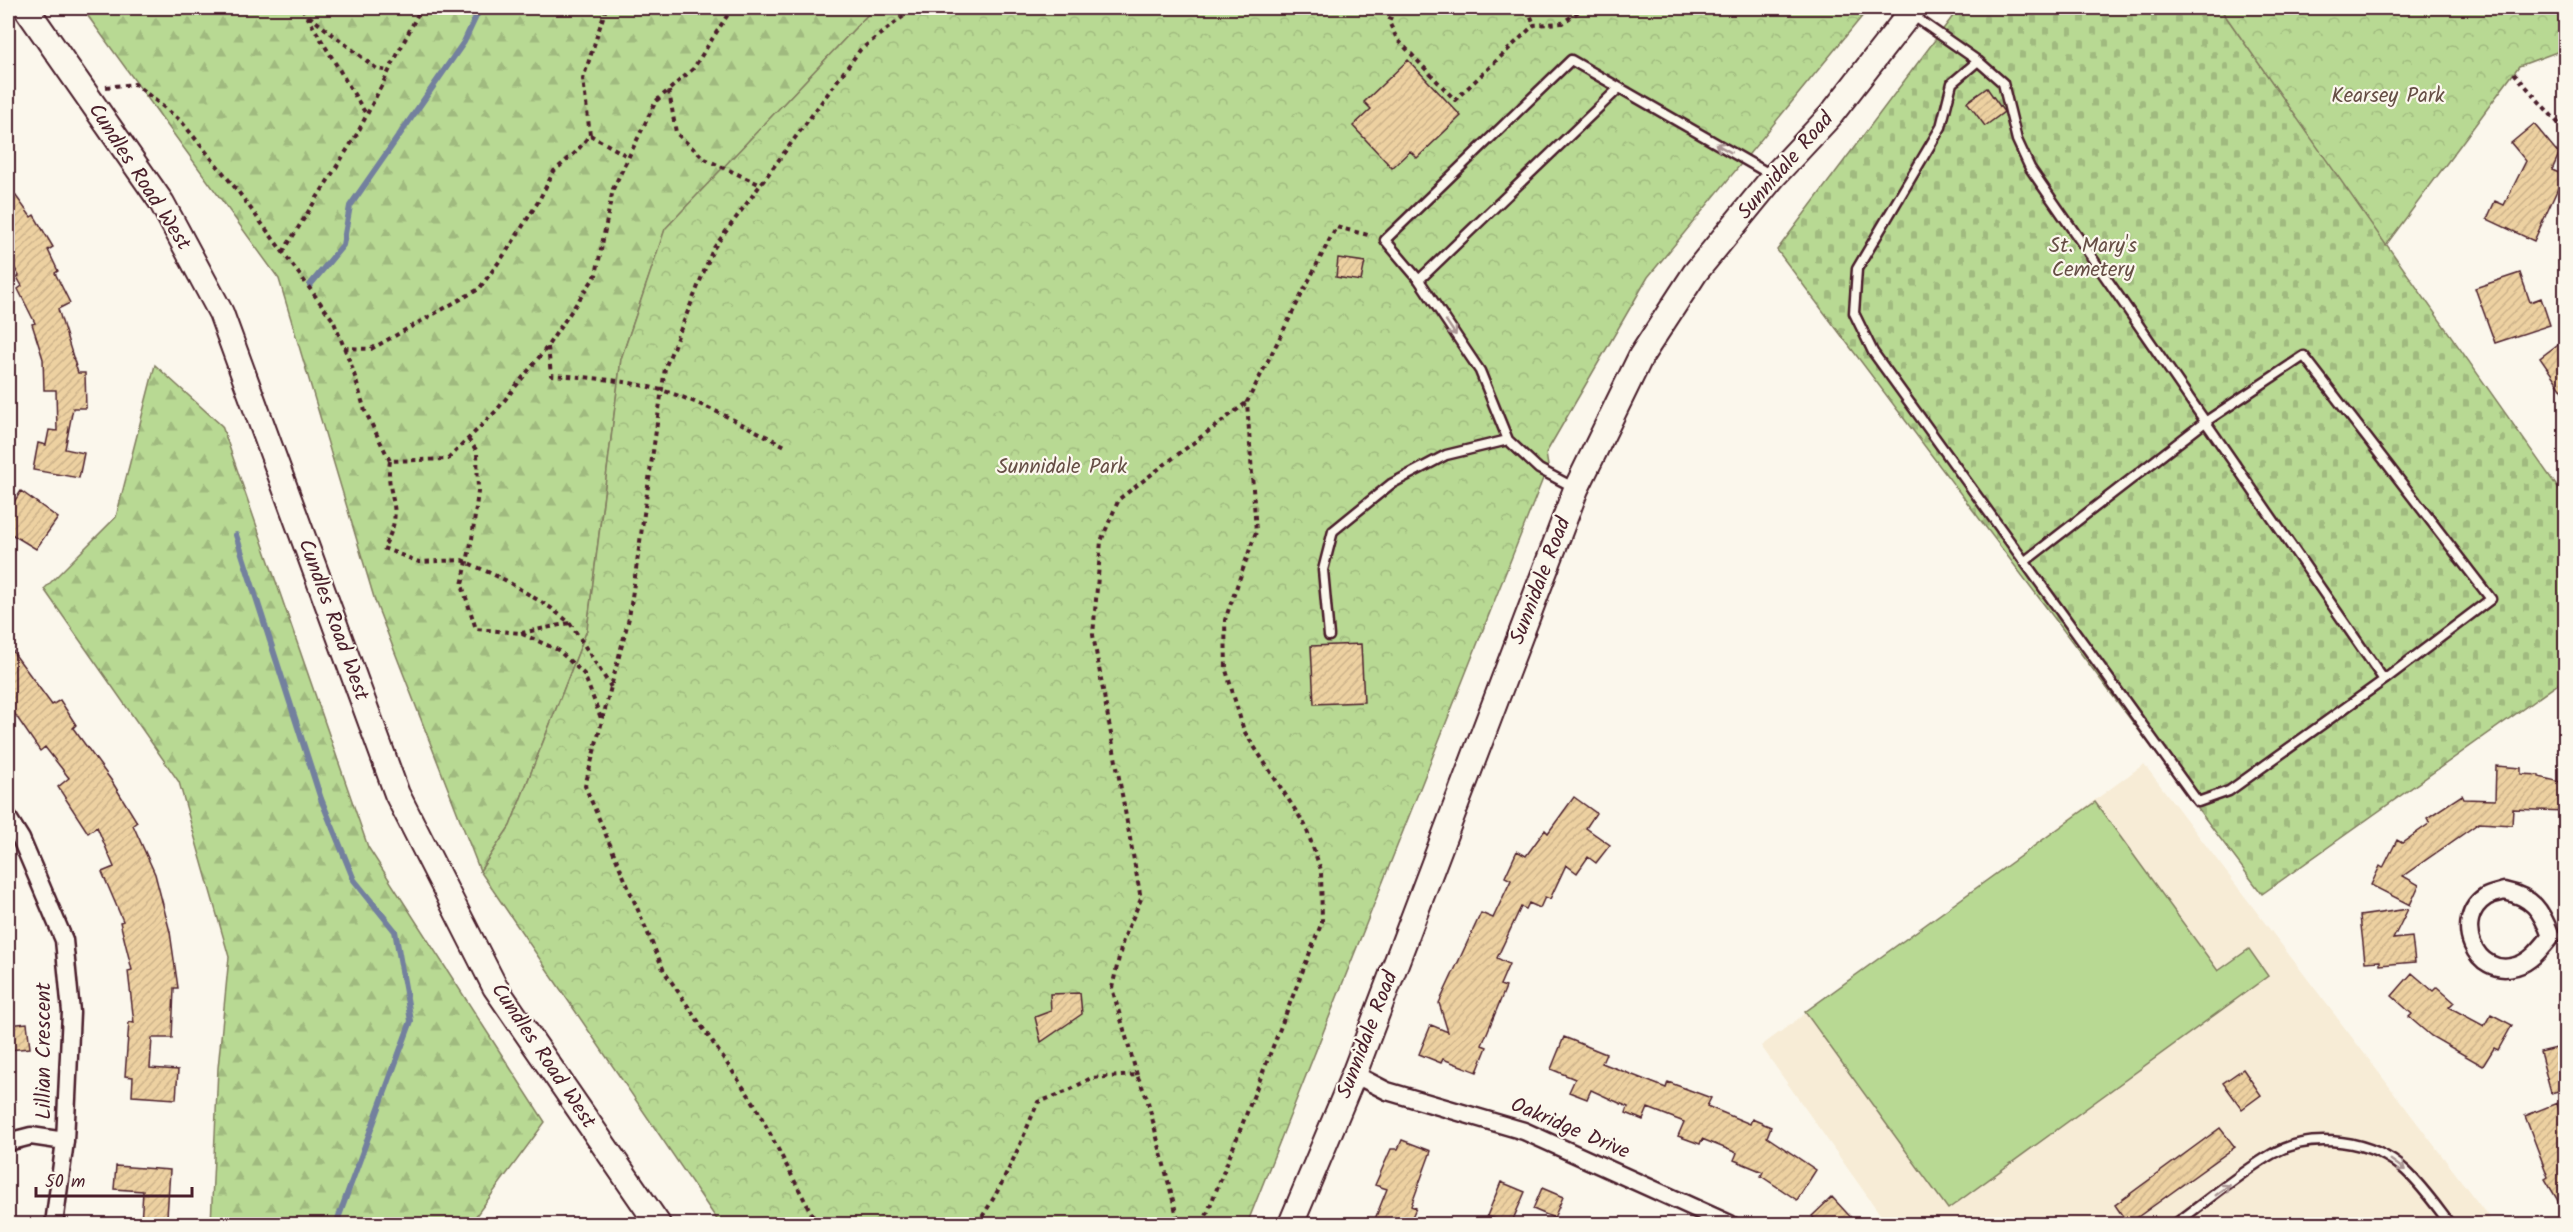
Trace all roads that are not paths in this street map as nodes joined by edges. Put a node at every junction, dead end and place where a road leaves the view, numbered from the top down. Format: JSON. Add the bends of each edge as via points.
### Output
{"nodes":[{"id":1,"x":26,"y":8,"type":"edge"},
{"id":2,"x":1912,"y":10,"type":"edge"},
{"id":3,"x":1978,"y":61,"type":"junction"},
{"id":4,"x":1618,"y":89,"type":"junction"},
{"id":5,"x":1774,"y":177,"type":"junction"},
{"id":6,"x":1419,"y":280,"type":"junction"},
{"id":7,"x":2205,"y":422,"type":"junction"},
{"id":8,"x":1508,"y":440,"type":"junction"},
{"id":9,"x":1576,"y":489,"type":"junction"},
{"id":10,"x":2024,"y":562,"type":"junction"},
{"id":11,"x":1329,"y":636,"type":"dead end"},
{"id":12,"x":2384,"y":680,"type":"junction"},
{"id":13,"x":8,"y":818,"type":"edge"},
{"id":14,"x":2558,"y":937,"type":"edge"},
{"id":15,"x":1354,"y":1074,"type":"junction"},
{"id":16,"x":65,"y":1141,"type":"junction"},
{"id":17,"x":8,"y":1142,"type":"edge"},
{"id":18,"x":54,"y":1224,"type":"edge"},
{"id":19,"x":658,"y":1224,"type":"edge"},
{"id":20,"x":1292,"y":1224,"type":"edge"},
{"id":21,"x":1730,"y":1224,"type":"edge"},
{"id":22,"x":2175,"y":1224,"type":"edge"},
{"id":23,"x":2450,"y":1224,"type":"edge"}],
"edges":[{"from":1,"to":19,"type":"main road","name":"Cundles Road West","via":[[162,203],[221,313],[397,794],[495,987]]},
{"from":2,"to":3,"type":"lane"},
{"from":2,"to":5,"type":"main road","name":"Sunnidale Road","via":[[1830,116]]},
{"from":3,"to":7,"type":"lane","via":[[2002,83],[2017,140],[2030,168]]},
{"from":3,"to":10,"type":"lane","via":[[1952,83],[1941,127],[1857,269],[1854,313],[1873,352]]},
{"from":5,"to":4,"type":"lane","one_way":true},
{"from":4,"to":6,"type":"lane"},
{"from":4,"to":6,"type":"lane","via":[[1571,60],[1385,240]]},
{"from":5,"to":9,"type":"main road","name":"Sunnidale Road","via":[[1695,273],[1641,356]]},
{"from":6,"to":8,"type":"lane","one_way":true,"via":[[1480,371]]},
{"from":7,"to":10,"type":"lane"},
{"from":7,"to":12,"type":"lane"},
{"from":7,"to":12,"type":"lane","via":[[2304,356],[2491,599]]},
{"from":8,"to":9,"type":"lane","via":[[1539,469]]},
{"from":8,"to":11,"type":"lane","via":[[1446,455],[1391,484],[1334,531],[1323,570]]},
{"from":9,"to":15,"type":"main road","name":"Sunnidale Road"},
{"from":10,"to":12,"type":"lane","via":[[2198,802],[2229,791]]},
{"from":13,"to":16,"type":"street","name":"Lillian Crescent","via":[[21,838],[64,940],[71,1012]]},
{"from":14,"to":14,"type":"street","via":[[2536,906],[2521,894],[2504,891],[2487,896],[2475,907],[2468,922],[2474,951],[2486,962],[2500,967],[2516,966]]},
{"from":15,"to":20,"type":"main road","name":"Sunnidale Road"},
{"from":15,"to":21,"type":"street","name":"Oakridge Drive","via":[[1387,1091],[1524,1131]]},
{"from":16,"to":17,"type":"street","via":[[31,1136]]},
{"from":16,"to":18,"type":"street","name":"Lillian Crescent"},
{"from":22,"to":23,"type":"lane","one_way":true,"via":[[2273,1153],[2299,1143],[2325,1142],[2380,1153],[2405,1169]]}]}
